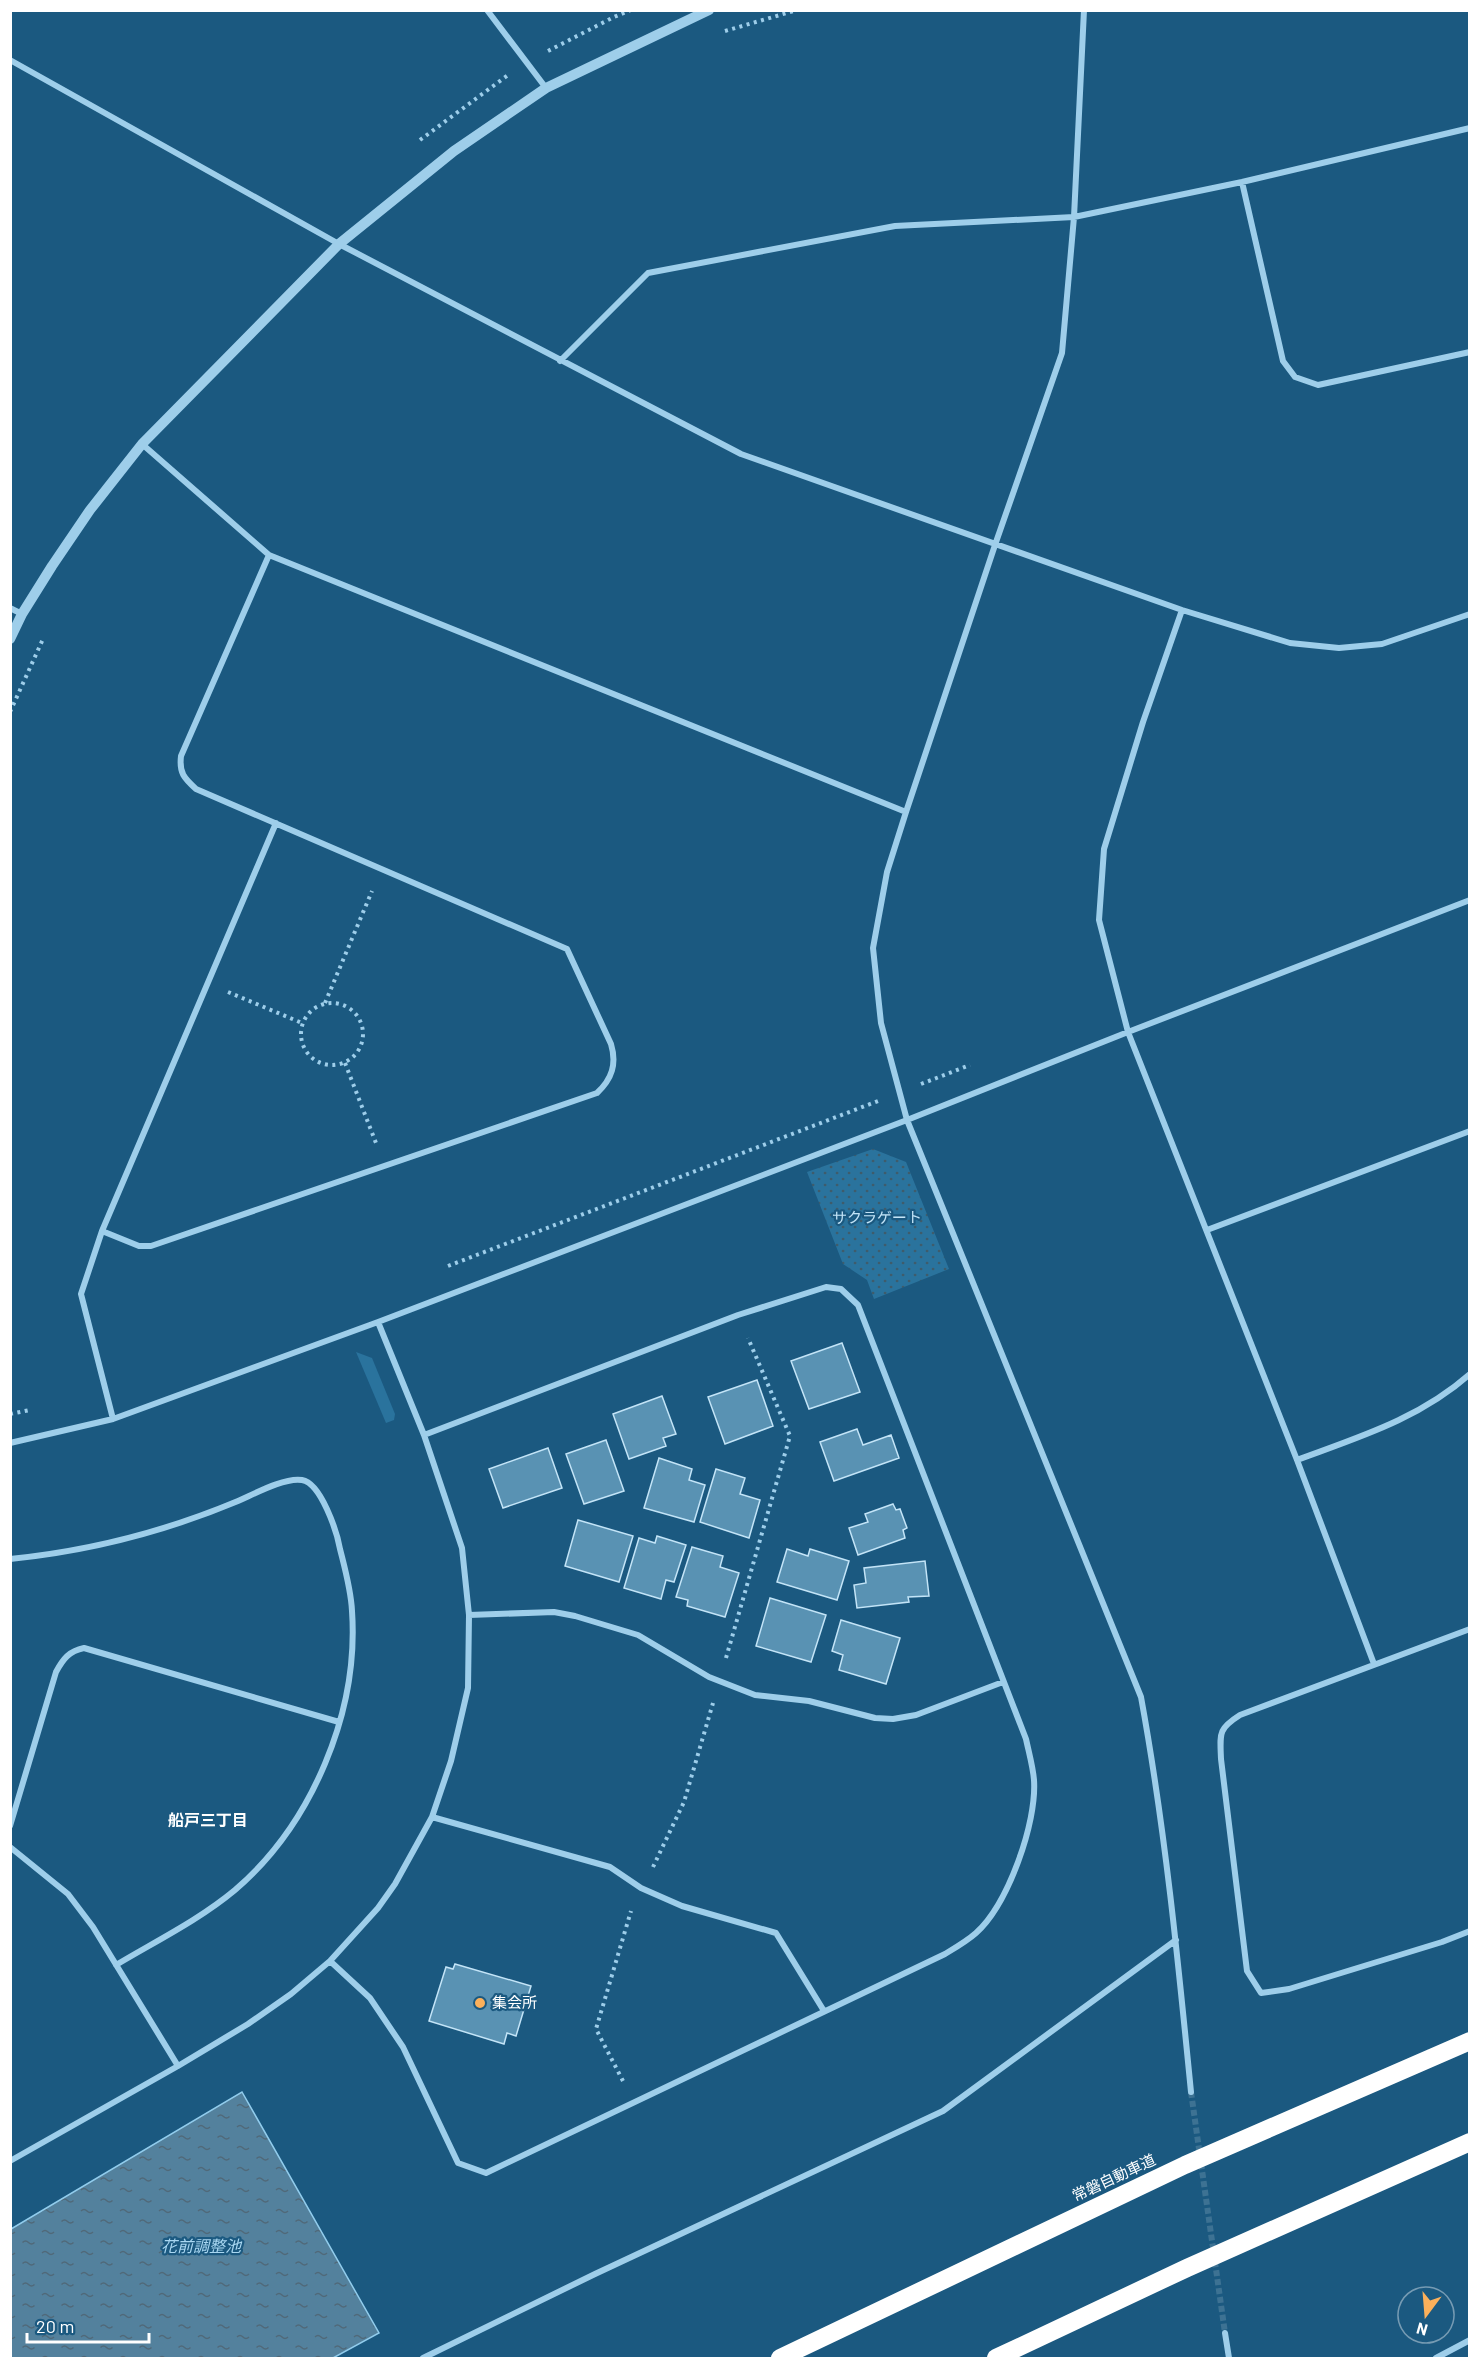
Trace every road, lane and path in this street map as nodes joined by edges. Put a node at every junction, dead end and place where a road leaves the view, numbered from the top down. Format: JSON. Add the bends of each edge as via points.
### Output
{"nodes":[{"id":1,"x":487,"y":10,"type":"edge"},
{"id":2,"x":709,"y":10,"type":"edge"},
{"id":3,"x":797,"y":10,"type":"edge"},
{"id":4,"x":1084,"y":10,"type":"edge"},
{"id":5,"x":722,"y":32,"type":"dead end"},
{"id":6,"x":10,"y":60,"type":"edge"},
{"id":7,"x":546,"y":88,"type":"junction"},
{"id":8,"x":1470,"y":128,"type":"edge"},
{"id":9,"x":1242,"y":182,"type":"junction"},
{"id":10,"x":1074,"y":217,"type":"junction"},
{"id":11,"x":339,"y":244,"type":"junction"},
{"id":12,"x":1470,"y":352,"type":"edge"},
{"id":13,"x":560,"y":361,"type":"junction"},
{"id":14,"x":142,"y":444,"type":"junction"},
{"id":15,"x":995,"y":545,"type":"junction"},
{"id":16,"x":269,"y":555,"type":"junction"},
{"id":17,"x":10,"y":608,"type":"edge"},
{"id":18,"x":1182,"y":610,"type":"junction"},
{"id":19,"x":22,"y":614,"type":"junction"},
{"id":20,"x":1470,"y":614,"type":"edge"},
{"id":21,"x":44,"y":636,"type":"dead end"},
{"id":22,"x":10,"y":639,"type":"edge"},
{"id":23,"x":10,"y":712,"type":"edge"},
{"id":24,"x":906,"y":812,"type":"junction"},
{"id":25,"x":276,"y":823,"type":"junction"},
{"id":26,"x":382,"y":869,"type":"junction"},
{"id":27,"x":1470,"y":900,"type":"edge"},
{"id":28,"x":207,"y":984,"type":"junction"},
{"id":29,"x":324,"y":1003,"type":"junction"},
{"id":30,"x":302,"y":1023,"type":"junction"},
{"id":31,"x":1128,"y":1032,"type":"junction"},
{"id":32,"x":980,"y":1062,"type":"dead end"},
{"id":33,"x":345,"y":1063,"type":"junction"},
{"id":34,"x":899,"y":1092,"type":"junction"},
{"id":35,"x":907,"y":1120,"type":"junction"},
{"id":36,"x":1470,"y":1131,"type":"edge"},
{"id":37,"x":385,"y":1166,"type":"junction"},
{"id":38,"x":1207,"y":1230,"type":"junction"},
{"id":39,"x":102,"y":1231,"type":"junction"},
{"id":40,"x":443,"y":1268,"type":"dead end"},
{"id":41,"x":738,"y":1315,"type":"junction"},
{"id":42,"x":378,"y":1322,"type":"junction"},
{"id":43,"x":1470,"y":1374,"type":"edge"},
{"id":44,"x":34,"y":1410,"type":"dead end"},
{"id":45,"x":10,"y":1414,"type":"edge"},
{"id":46,"x":113,"y":1419,"type":"junction"},
{"id":47,"x":424,"y":1435,"type":"junction"},
{"id":48,"x":10,"y":1443,"type":"edge"},
{"id":49,"x":1297,"y":1460,"type":"junction"},
{"id":50,"x":10,"y":1559,"type":"edge"},
{"id":51,"x":469,"y":1615,"type":"junction"},
{"id":52,"x":1470,"y":1629,"type":"edge"},
{"id":53,"x":1374,"y":1664,"type":"junction"},
{"id":54,"x":723,"y":1668,"type":"dead end"},
{"id":55,"x":1003,"y":1682,"type":"junction"},
{"id":56,"x":715,"y":1698,"type":"dead end"},
{"id":57,"x":339,"y":1722,"type":"junction"},
{"id":58,"x":432,"y":1817,"type":"junction"},
{"id":59,"x":10,"y":1826,"type":"edge"},
{"id":60,"x":10,"y":1847,"type":"edge"},
{"id":61,"x":652,"y":1870,"type":"dead end"},
{"id":62,"x":634,"y":1905,"type":"dead end"},
{"id":63,"x":1470,"y":1931,"type":"edge"},
{"id":64,"x":1176,"y":1940,"type":"junction"},
{"id":65,"x":330,"y":1961,"type":"junction"},
{"id":66,"x":116,"y":1965,"type":"junction"},
{"id":67,"x":824,"y":2011,"type":"junction"},
{"id":68,"x":1470,"y":2041,"type":"edge"},
{"id":69,"x":178,"y":2066,"type":"junction"},
{"id":70,"x":1191,"y":2092,"type":"tunnel mouth"},
{"id":71,"x":635,"y":2103,"type":"junction"},
{"id":72,"x":1470,"y":2142,"type":"edge"},
{"id":73,"x":10,"y":2161,"type":"edge"},
{"id":74,"x":1225,"y":2333,"type":"tunnel mouth"},
{"id":75,"x":1470,"y":2340,"type":"edge"},
{"id":76,"x":423,"y":2358,"type":"edge"},
{"id":77,"x":780,"y":2358,"type":"edge"},
{"id":78,"x":996,"y":2358,"type":"edge"},
{"id":79,"x":1229,"y":2358,"type":"edge"},
{"id":80,"x":1436,"y":2358,"type":"edge"}],
"edges":[{"from":1,"to":7,"type":"street"},
{"from":2,"to":7,"type":"street"},
{"from":3,"to":5,"type":"path"},
{"from":4,"to":10,"type":"street"},
{"from":6,"to":11,"type":"street"},
{"from":7,"to":11,"type":"street","via":[[454,151]]},
{"from":8,"to":9,"type":"street"},
{"from":9,"to":10,"type":"street"},
{"from":9,"to":12,"type":"street","via":[[1283,361],[1295,377],[1318,385]]},
{"from":10,"to":13,"type":"street","via":[[894,226],[648,273]]},
{"from":10,"to":15,"type":"street","via":[[1062,353]]},
{"from":11,"to":13,"type":"street"},
{"from":11,"to":14,"type":"street"},
{"from":13,"to":15,"type":"street","via":[[741,454]]},
{"from":14,"to":16,"type":"street"},
{"from":14,"to":19,"type":"street","via":[[90,510]]},
{"from":15,"to":18,"type":"street"},
{"from":15,"to":24,"type":"street"},
{"from":16,"to":24,"type":"street"},
{"from":16,"to":25,"type":"street","via":[[182,756],[180,769],[196,789]]},
{"from":17,"to":19,"type":"street"},
{"from":18,"to":20,"type":"street","via":[[1290,643],[1339,648],[1382,644]]},
{"from":18,"to":31,"type":"street","via":[[1104,849],[1099,920]]},
{"from":19,"to":22,"type":"street"},
{"from":21,"to":23,"type":"path"},
{"from":24,"to":34,"type":"street","via":[[887,872],[873,948],[881,1023]]},
{"from":25,"to":26,"type":"street"},
{"from":25,"to":28,"type":"street"},
{"from":26,"to":29,"type":"path"},
{"from":26,"to":37,"type":"street","via":[[567,948],[615,1056],[606,1085],[597,1094]]},
{"from":27,"to":31,"type":"street"},
{"from":28,"to":30,"type":"path"},
{"from":28,"to":39,"type":"street"},
{"from":29,"to":30,"type":"path","via":[[307,1014]]},
{"from":29,"to":33,"type":"path","via":[[345,1005],[360,1018],[360,1049]]},
{"from":30,"to":33,"type":"path","via":[[302,1043],[314,1060],[334,1066]]},
{"from":31,"to":35,"type":"street"},
{"from":31,"to":38,"type":"street"},
{"from":32,"to":34,"type":"path"},
{"from":33,"to":37,"type":"path"},
{"from":34,"to":35,"type":"street"},
{"from":34,"to":40,"type":"path"},
{"from":35,"to":42,"type":"street"},
{"from":35,"to":64,"type":"street","via":[[1142,1697]]},
{"from":36,"to":38,"type":"street"},
{"from":37,"to":39,"type":"street","via":[[151,1246],[139,1246]]},
{"from":38,"to":49,"type":"street"},
{"from":39,"to":46,"type":"street","via":[[81,1294]]},
{"from":41,"to":47,"type":"street"},
{"from":41,"to":54,"type":"path","via":[[790,1436]]},
{"from":41,"to":55,"type":"street","via":[[826,1287],[841,1289],[858,1305]]},
{"from":42,"to":46,"type":"street"},
{"from":42,"to":47,"type":"street"},
{"from":43,"to":49,"type":"street","via":[[1413,1414]]},
{"from":44,"to":45,"type":"path"},
{"from":46,"to":48,"type":"street"},
{"from":47,"to":51,"type":"street","via":[[462,1548]]},
{"from":49,"to":53,"type":"street"},
{"from":50,"to":57,"type":"street","via":[[130,1539],[214,1511],[283,1482],[302,1480],[313,1486],[331,1521],[352,1610],[350,1667]]},
{"from":51,"to":55,"type":"street","via":[[554,1612],[575,1616],[638,1635],[709,1677],[755,1695],[809,1701],[875,1718],[916,1715]]},
{"from":51,"to":58,"type":"street","via":[[468,1688],[452,1761]]},
{"from":52,"to":53,"type":"street"},
{"from":53,"to":63,"type":"street","via":[[1240,1715],[1224,1726],[1221,1759],[1247,1971],[1261,1993],[1289,1989]]},
{"from":55,"to":67,"type":"street","via":[[1026,1739],[1034,1781],[1030,1822],[1017,1866],[999,1902],[977,1933],[945,1954]]},
{"from":56,"to":61,"type":"path","via":[[684,1802]]},
{"from":57,"to":59,"type":"street","via":[[84,1648],[73,1650],[56,1672]]},
{"from":57,"to":66,"type":"street","via":[[314,1788],[264,1862],[200,1916]]},
{"from":58,"to":65,"type":"street","via":[[378,1908]]},
{"from":58,"to":67,"type":"street","via":[[610,1867],[642,1888],[682,1906],[776,1932]]},
{"from":60,"to":66,"type":"street","via":[[69,1894]]},
{"from":62,"to":71,"type":"path","via":[[596,2029]]},
{"from":64,"to":70,"type":"street"},
{"from":64,"to":76,"type":"street","via":[[943,2111]]},
{"from":65,"to":69,"type":"street","via":[[248,2024]]},
{"from":65,"to":71,"type":"street","via":[[370,1998],[403,2047],[458,2163],[486,2173]]},
{"from":66,"to":69,"type":"street"},
{"from":67,"to":71,"type":"street"},
{"from":68,"to":77,"type":"highway","name":"常磐自動車道","via":[[1185,2164]]},
{"from":69,"to":73,"type":"street"},
{"from":72,"to":78,"type":"highway"},
{"from":74,"to":79,"type":"street"},
{"from":75,"to":80,"type":"street"}]}
